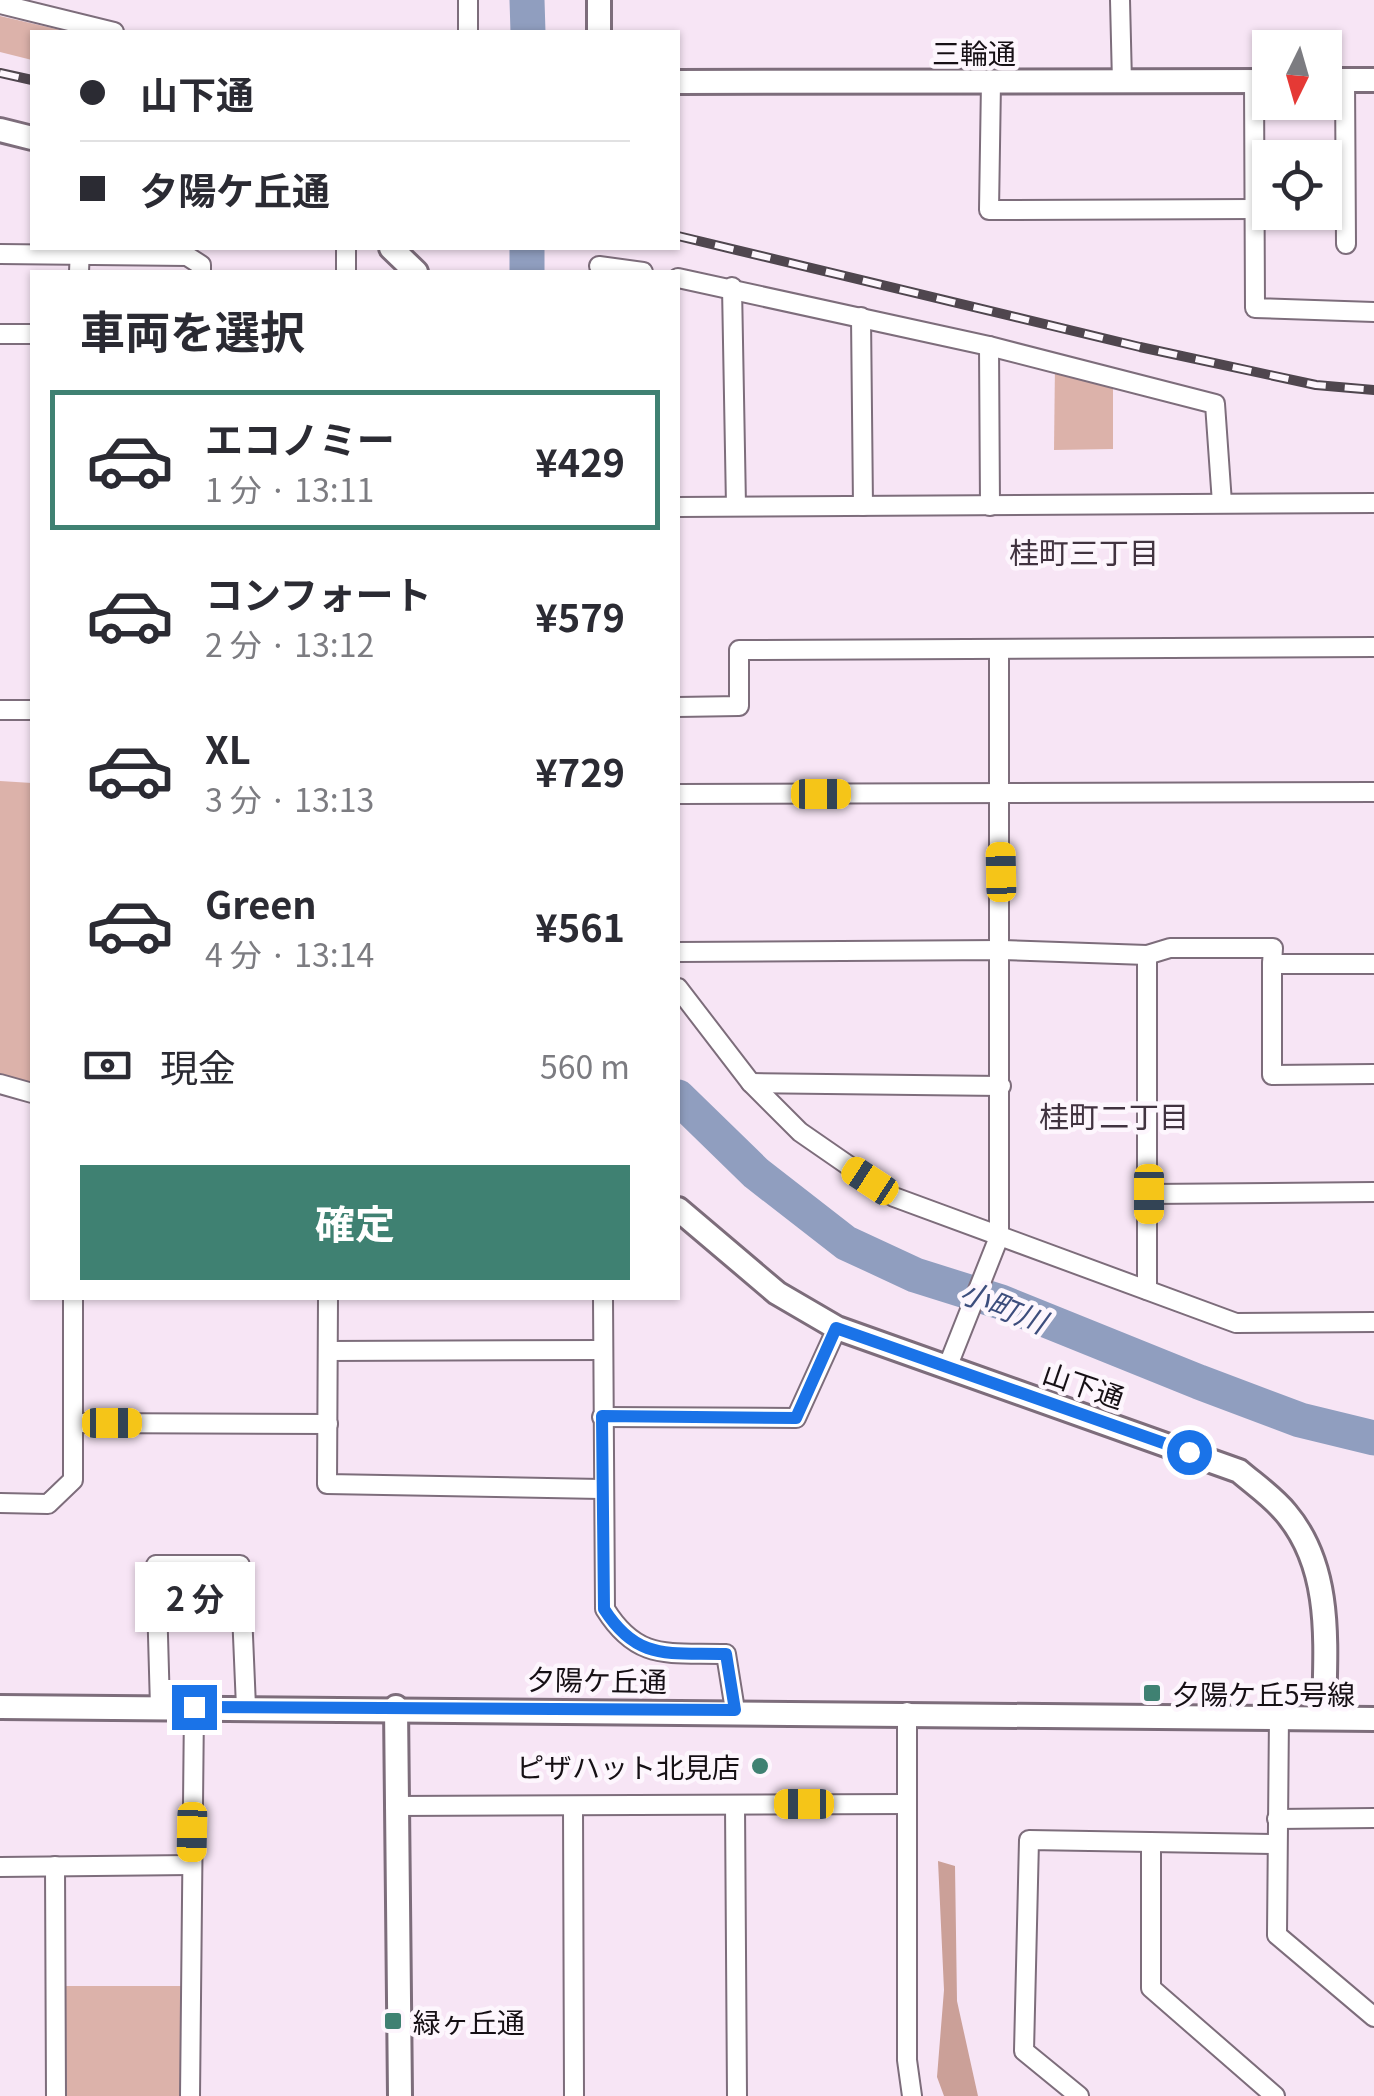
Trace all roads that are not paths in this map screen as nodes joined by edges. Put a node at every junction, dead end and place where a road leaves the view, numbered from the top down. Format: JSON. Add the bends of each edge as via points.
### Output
{"nodes":[{"id":1,"x":468,"y":0,"type":"edge"},
{"id":2,"x":599,"y":0,"type":"edge"},
{"id":3,"x":1120,"y":0,"type":"edge"},
{"id":4,"x":0,"y":4,"type":"edge"},
{"id":5,"x":106,"y":30,"type":"edge"},
{"id":6,"x":468,"y":30,"type":"edge"},
{"id":7,"x":599,"y":30,"type":"edge"},
{"id":8,"x":1342,"y":80,"type":"edge"},
{"id":9,"x":1374,"y":80,"type":"edge"},
{"id":10,"x":1252,"y":81,"type":"edge"},
{"id":11,"x":680,"y":82,"type":"edge"},
{"id":12,"x":991,"y":82,"type":"junction"},
{"id":13,"x":1122,"y":82,"type":"junction"},
{"id":14,"x":1338,"y":120,"type":"edge"},
{"id":15,"x":0,"y":130,"type":"edge"},
{"id":16,"x":30,"y":138,"type":"edge"},
{"id":17,"x":1252,"y":209,"type":"edge"},
{"id":18,"x":1254,"y":230,"type":"edge"},
{"id":19,"x":1346,"y":244,"type":"dead end"},
{"id":20,"x":393,"y":250,"type":"edge"},
{"id":21,"x":0,"y":254,"type":"edge"},
{"id":22,"x":80,"y":258,"type":"edge"},
{"id":23,"x":599,"y":262,"type":"edge"},
{"id":24,"x":201,"y":270,"type":"edge"},
{"id":25,"x":414,"y":270,"type":"edge"},
{"id":26,"x":634,"y":270,"type":"edge"},
{"id":27,"x":680,"y":278,"type":"edge"},
{"id":28,"x":732,"y":286,"type":"junction"},
{"id":29,"x":1374,"y":312,"type":"edge"},
{"id":30,"x":861,"y":316,"type":"junction"},
{"id":31,"x":0,"y":334,"type":"edge"},
{"id":32,"x":30,"y":334,"type":"edge"},
{"id":33,"x":990,"y":346,"type":"junction"},
{"id":34,"x":1222,"y":504,"type":"junction"},
{"id":35,"x":1374,"y":504,"type":"edge"},
{"id":36,"x":680,"y":506,"type":"edge"},
{"id":37,"x":736,"y":506,"type":"junction"},
{"id":38,"x":863,"y":506,"type":"junction"},
{"id":39,"x":990,"y":506,"type":"junction"},
{"id":40,"x":1374,"y":647,"type":"edge"},
{"id":41,"x":999,"y":649,"type":"junction"},
{"id":42,"x":680,"y":707,"type":"edge"},
{"id":43,"x":0,"y":710,"type":"edge"},
{"id":44,"x":30,"y":710,"type":"edge"},
{"id":45,"x":1374,"y":792,"type":"edge"},
{"id":46,"x":680,"y":794,"type":"edge"},
{"id":47,"x":1000,"y":794,"type":"junction"},
{"id":48,"x":1002,"y":950,"type":"junction"},
{"id":49,"x":680,"y":952,"type":"edge"},
{"id":50,"x":1147,"y":955,"type":"junction"},
{"id":51,"x":1272,"y":964,"type":"junction"},
{"id":52,"x":1374,"y":964,"type":"edge"},
{"id":53,"x":680,"y":991,"type":"edge"},
{"id":54,"x":1374,"y":1074,"type":"edge"},
{"id":55,"x":752,"y":1083,"type":"junction"},
{"id":56,"x":0,"y":1084,"type":"edge"},
{"id":57,"x":1001,"y":1086,"type":"junction"},
{"id":58,"x":30,"y":1092,"type":"edge"},
{"id":59,"x":1374,"y":1192,"type":"edge"},
{"id":60,"x":1149,"y":1194,"type":"junction"},
{"id":61,"x":680,"y":1210,"type":"edge"},
{"id":62,"x":999,"y":1237,"type":"junction"},
{"id":63,"x":1148,"y":1290,"type":"junction"},
{"id":64,"x":73,"y":1300,"type":"edge"},
{"id":65,"x":328,"y":1300,"type":"edge"},
{"id":66,"x":603,"y":1300,"type":"edge"},
{"id":67,"x":1374,"y":1322,"type":"edge"},
{"id":68,"x":836,"y":1328,"type":"junction"},
{"id":69,"x":603,"y":1350,"type":"junction"},
{"id":70,"x":328,"y":1351,"type":"junction"},
{"id":71,"x":947,"y":1368,"type":"junction"},
{"id":72,"x":602,"y":1416,"type":"junction"},
{"id":73,"x":76,"y":1423,"type":"junction"},
{"id":74,"x":328,"y":1424,"type":"junction"},
{"id":75,"x":601,"y":1489,"type":"junction"},
{"id":76,"x":0,"y":1504,"type":"edge"},
{"id":77,"x":0,"y":1707,"type":"edge"},
{"id":78,"x":160,"y":1707,"type":"junction"},
{"id":79,"x":194,"y":1707,"type":"junction"},
{"id":80,"x":246,"y":1707,"type":"junction"},
{"id":81,"x":396,"y":1707,"type":"junction"},
{"id":82,"x":735,"y":1710,"type":"junction"},
{"id":83,"x":906,"y":1712,"type":"junction"},
{"id":84,"x":1279,"y":1715,"type":"junction"},
{"id":85,"x":1324,"y":1717,"type":"junction"},
{"id":86,"x":1374,"y":1719,"type":"edge"},
{"id":87,"x":735,"y":1804,"type":"junction"},
{"id":88,"x":907,"y":1804,"type":"junction"},
{"id":89,"x":395,"y":1806,"type":"junction"},
{"id":90,"x":573,"y":1807,"type":"junction"},
{"id":91,"x":1278,"y":1818,"type":"junction"},
{"id":92,"x":1374,"y":1818,"type":"edge"},
{"id":93,"x":1151,"y":1843,"type":"junction"},
{"id":94,"x":1277,"y":1844,"type":"junction"},
{"id":95,"x":191,"y":1865,"type":"junction"},
{"id":96,"x":54,"y":1866,"type":"junction"},
{"id":97,"x":0,"y":1867,"type":"edge"},
{"id":98,"x":1374,"y":2017,"type":"edge"},
{"id":99,"x":56,"y":2096,"type":"edge"},
{"id":100,"x":190,"y":2096,"type":"edge"},
{"id":101,"x":400,"y":2096,"type":"edge"},
{"id":102,"x":574,"y":2096,"type":"edge"},
{"id":103,"x":737,"y":2096,"type":"edge"},
{"id":104,"x":912,"y":2096,"type":"edge"},
{"id":105,"x":1079,"y":2096,"type":"edge"},
{"id":106,"x":1275,"y":2096,"type":"edge"}],
"edges":[{"from":1,"to":6,"type":"street"},
{"from":2,"to":7,"type":"street"},
{"from":3,"to":13,"type":"street"},
{"from":4,"to":5,"type":"street"},
{"from":8,"to":9,"type":"street"},
{"from":10,"to":13,"type":"street","name":"三輪通"},
{"from":11,"to":12,"type":"street","name":"三輪通"},
{"from":12,"to":13,"type":"street","name":"三輪通"},
{"from":12,"to":17,"type":"street","via":[[989,210]]},
{"from":14,"to":19,"type":"street"},
{"from":15,"to":16,"type":"street"},
{"from":18,"to":29,"type":"street","via":[[1255,308]]},
{"from":20,"to":25,"type":"street"},
{"from":21,"to":22,"type":"street"},
{"from":22,"to":24,"type":"street","via":[[186,256]]},
{"from":23,"to":26,"type":"street"},
{"from":27,"to":28,"type":"street"},
{"from":28,"to":30,"type":"street"},
{"from":28,"to":37,"type":"street"},
{"from":30,"to":33,"type":"street"},
{"from":30,"to":38,"type":"street"},
{"from":31,"to":32,"type":"street"},
{"from":33,"to":34,"type":"street","via":[[1216,404]]},
{"from":33,"to":39,"type":"street"},
{"from":34,"to":35,"type":"street"},
{"from":34,"to":39,"type":"street"},
{"from":36,"to":37,"type":"street"},
{"from":37,"to":38,"type":"street"},
{"from":38,"to":39,"type":"street"},
{"from":40,"to":41,"type":"street"},
{"from":41,"to":42,"type":"street","via":[[739,650],[738,706]]},
{"from":41,"to":47,"type":"street"},
{"from":43,"to":44,"type":"street"},
{"from":45,"to":47,"type":"street"},
{"from":46,"to":47,"type":"street"},
{"from":47,"to":48,"type":"street"},
{"from":48,"to":49,"type":"street"},
{"from":48,"to":50,"type":"street"},
{"from":48,"to":57,"type":"street"},
{"from":50,"to":51,"type":"street","via":[[1170,948],[1273,948]]},
{"from":50,"to":60,"type":"street"},
{"from":51,"to":52,"type":"street"},
{"from":51,"to":54,"type":"street","via":[[1272,1075]]},
{"from":53,"to":55,"type":"street"},
{"from":55,"to":57,"type":"street"},
{"from":55,"to":62,"type":"street","via":[[800,1132],[894,1197]]},
{"from":56,"to":58,"type":"street"},
{"from":57,"to":62,"type":"street"},
{"from":59,"to":60,"type":"street"},
{"from":60,"to":63,"type":"street"},
{"from":61,"to":68,"type":"street","name":"山下通","via":[[777,1293]]},
{"from":62,"to":63,"type":"street"},
{"from":62,"to":71,"type":"street"},
{"from":63,"to":67,"type":"street","via":[[1236,1323]]},
{"from":64,"to":73,"type":"street"},
{"from":65,"to":70,"type":"street"},
{"from":66,"to":69,"type":"street"},
{"from":68,"to":71,"type":"street","name":"山下通"},
{"from":68,"to":72,"type":"street","via":[[796,1418]]},
{"from":69,"to":70,"type":"street"},
{"from":69,"to":72,"type":"street"},
{"from":70,"to":74,"type":"street"},
{"from":71,"to":85,"type":"street","name":"山下通","via":[[1239,1471],[1286,1512],[1310,1550],[1325,1608]]},
{"from":72,"to":75,"type":"street"},
{"from":73,"to":74,"type":"street"},
{"from":73,"to":76,"type":"street","via":[[74,1480],[48,1504]]},
{"from":74,"to":75,"type":"street","via":[[327,1484]]},
{"from":75,"to":82,"type":"street","via":[[604,1609],[622,1636],[645,1651],[726,1654]]},
{"from":77,"to":78,"type":"street","name":"夕陽ケ丘通"},
{"from":78,"to":79,"type":"street","name":"夕陽ケ丘通"},
{"from":78,"to":80,"type":"street","via":[[156,1565],[240,1565]]},
{"from":79,"to":80,"type":"street","name":"夕陽ケ丘通"},
{"from":79,"to":95,"type":"street"},
{"from":80,"to":81,"type":"street","name":"夕陽ケ丘通"},
{"from":81,"to":82,"type":"street","name":"夕陽ケ丘通"},
{"from":81,"to":89,"type":"street"},
{"from":82,"to":83,"type":"street","name":"夕陽ケ丘通"},
{"from":83,"to":84,"type":"street","name":"夕陽ケ丘通"},
{"from":83,"to":88,"type":"street"},
{"from":84,"to":85,"type":"street","name":"夕陽ケ丘通"},
{"from":84,"to":91,"type":"street"},
{"from":85,"to":86,"type":"street","name":"夕陽ケ丘通"},
{"from":87,"to":88,"type":"street"},
{"from":87,"to":90,"type":"street"},
{"from":87,"to":103,"type":"street"},
{"from":88,"to":104,"type":"street"},
{"from":89,"to":90,"type":"street"},
{"from":89,"to":101,"type":"street"},
{"from":90,"to":102,"type":"street"},
{"from":91,"to":92,"type":"street"},
{"from":91,"to":94,"type":"street"},
{"from":93,"to":94,"type":"street"},
{"from":93,"to":105,"type":"street","via":[[1029,1840],[1024,2051]]},
{"from":93,"to":106,"type":"street","via":[[1151,1988]]},
{"from":94,"to":98,"type":"street","via":[[1277,1934]]},
{"from":95,"to":96,"type":"street"},
{"from":95,"to":100,"type":"street"},
{"from":96,"to":97,"type":"street"},
{"from":96,"to":99,"type":"street"}]}
